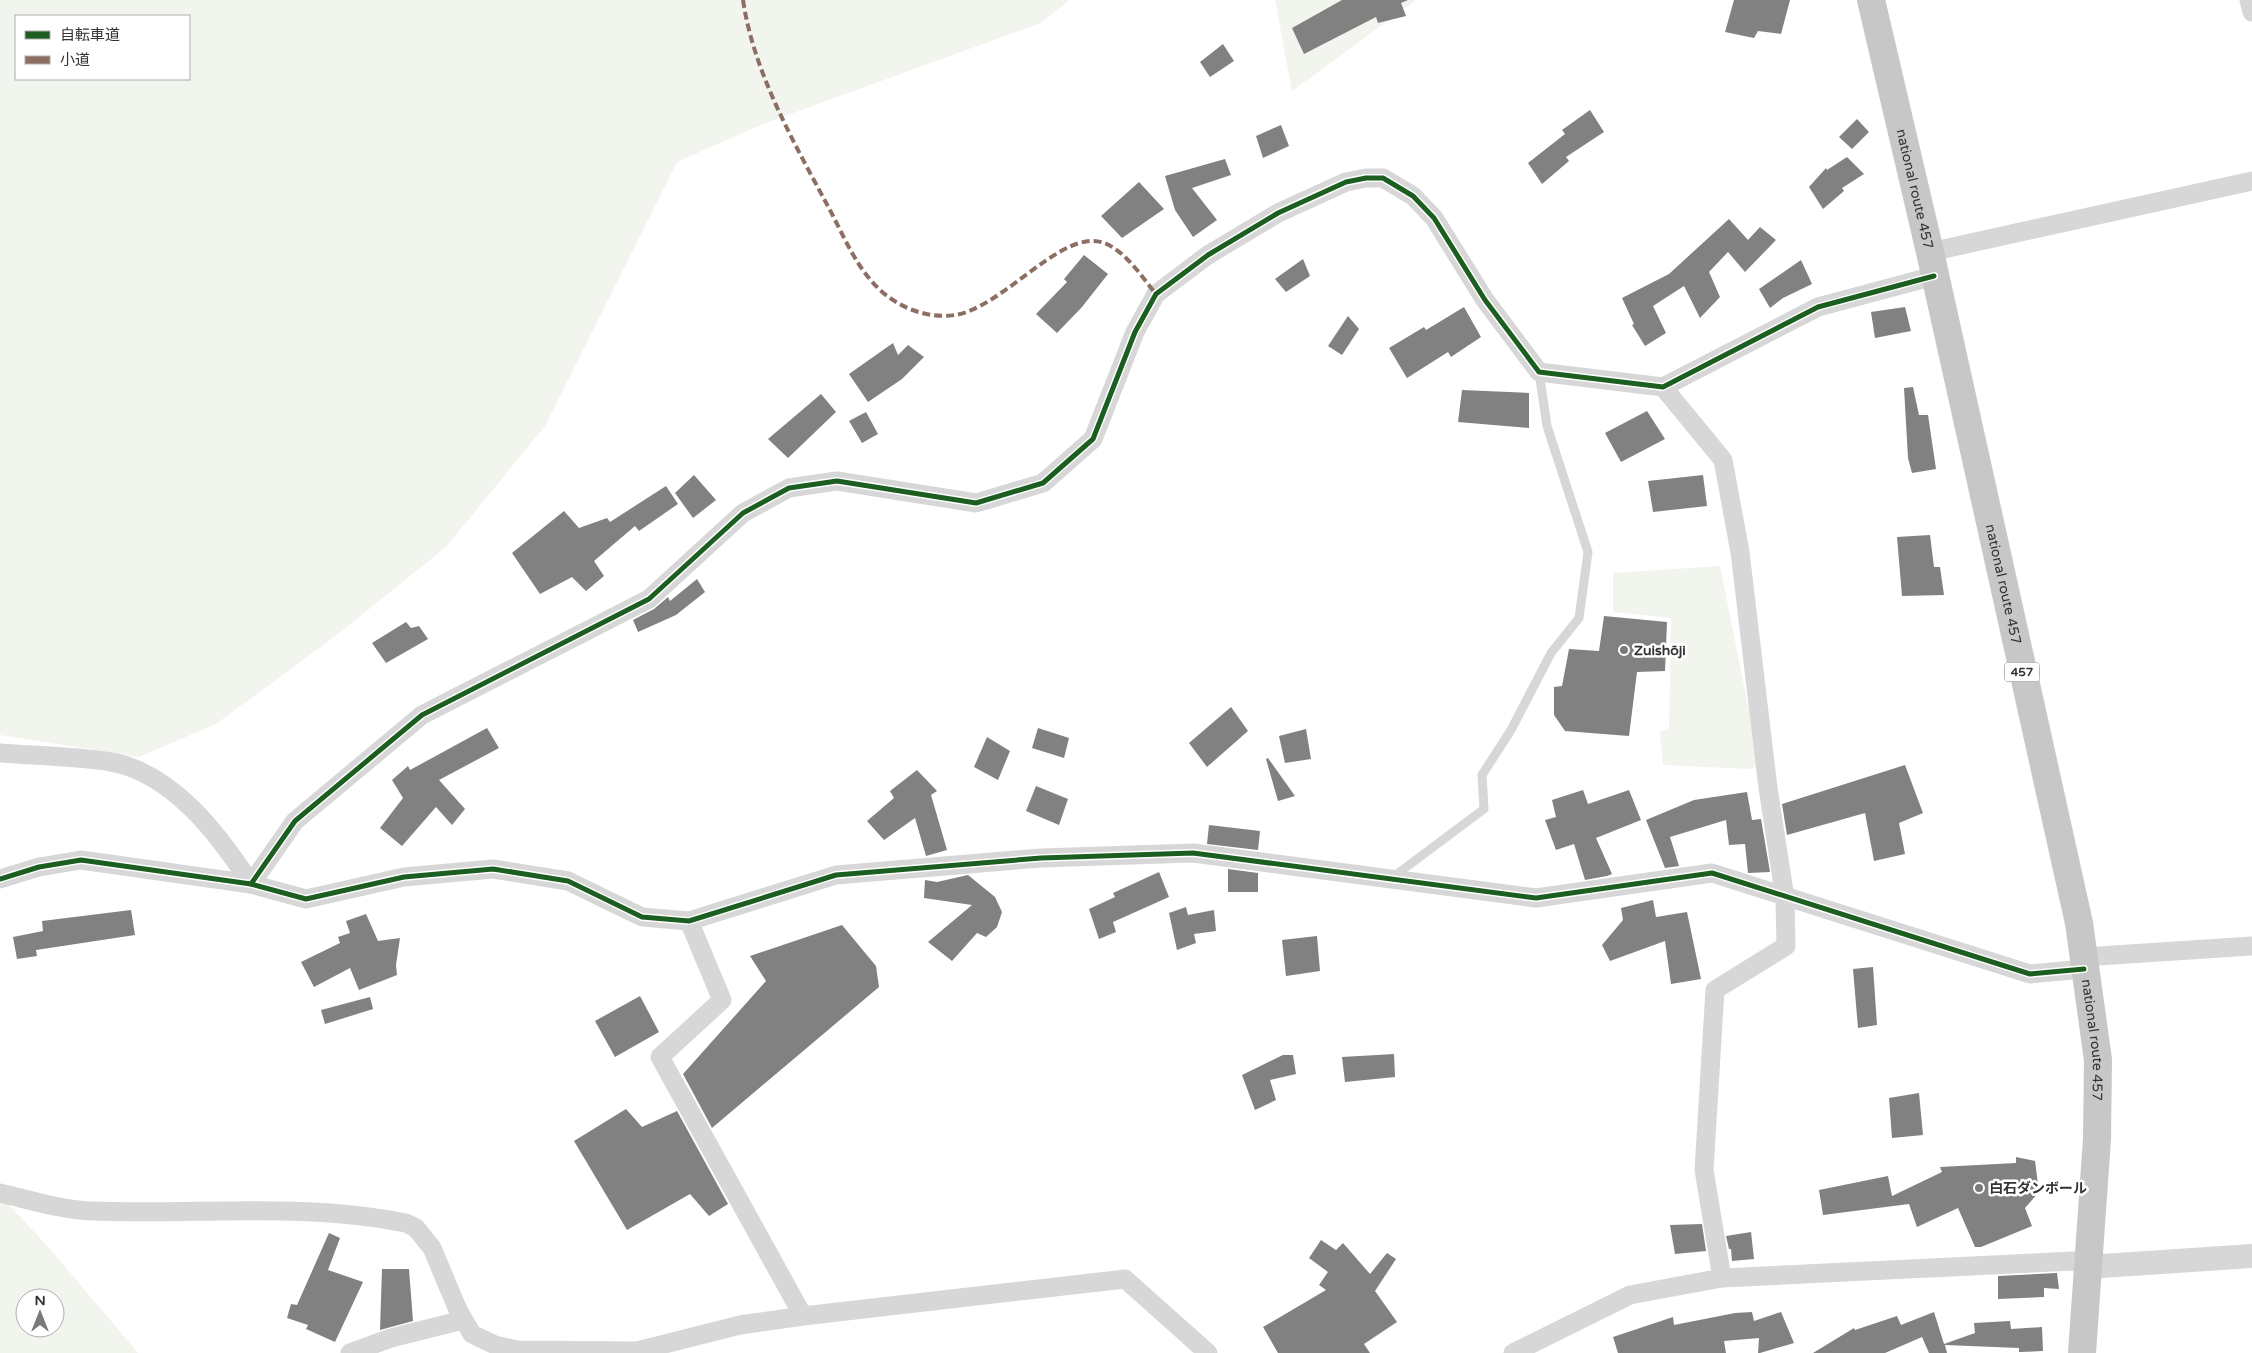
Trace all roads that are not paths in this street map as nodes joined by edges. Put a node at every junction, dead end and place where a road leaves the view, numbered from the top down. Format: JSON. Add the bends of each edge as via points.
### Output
{"nodes":[{"id":1,"x":1871,"y":0,"type":"edge"},
{"id":2,"x":2249,"y":0,"type":"edge"},
{"id":3,"x":2252,"y":12,"type":"edge"},
{"id":4,"x":2252,"y":180,"type":"edge"},
{"id":5,"x":1932,"y":264,"type":"junction"},
{"id":6,"x":1539,"y":372,"type":"junction"},
{"id":7,"x":1663,"y":387,"type":"junction"},
{"id":8,"x":0,"y":753,"type":"edge"},
{"id":9,"x":0,"y":879,"type":"edge"},
{"id":10,"x":1390,"y":879,"type":"junction"},
{"id":11,"x":251,"y":884,"type":"junction"},
{"id":12,"x":1785,"y":898,"type":"junction"},
{"id":13,"x":689,"y":921,"type":"junction"},
{"id":14,"x":2252,"y":946,"type":"edge"},
{"id":15,"x":2083,"y":963,"type":"junction"},
{"id":16,"x":0,"y":1193,"type":"edge"},
{"id":17,"x":2252,"y":1256,"type":"edge"},
{"id":18,"x":2087,"y":1267,"type":"junction"},
{"id":19,"x":1722,"y":1278,"type":"junction"},
{"id":20,"x":803,"y":1316,"type":"junction"},
{"id":21,"x":463,"y":1320,"type":"junction"},
{"id":22,"x":350,"y":1353,"type":"edge"},
{"id":23,"x":1208,"y":1353,"type":"edge"},
{"id":24,"x":1513,"y":1353,"type":"edge"},
{"id":25,"x":2082,"y":1353,"type":"edge"}],
"edges":[{"from":1,"to":5,"type":"highway","name":"national route 457","number":"457"},
{"from":2,"to":3,"type":"street"},
{"from":4,"to":5,"type":"street"},
{"from":5,"to":7,"type":"street","via":[[1818,307]]},
{"from":5,"to":15,"type":"highway","name":"national route 457","number":"457","via":[[2079,923]]},
{"from":6,"to":7,"type":"street"},
{"from":6,"to":10,"type":"lane","via":[[1547,426],[1588,552],[1579,618],[1551,653],[1511,730],[1482,775],[1484,809]]},
{"from":6,"to":11,"type":"street","via":[[1486,300],[1434,218],[1413,196],[1383,178],[1346,182],[1278,213],[1208,256],[1156,294],[1135,332],[1093,439],[1043,484],[976,503],[837,481],[789,488],[743,513],[649,599],[422,715],[295,821]]},
{"from":7,"to":12,"type":"street","via":[[1723,460],[1740,552],[1768,788]]},
{"from":8,"to":11,"type":"street","via":[[112,762],[148,776],[181,797],[232,856]]},
{"from":9,"to":11,"type":"street","via":[[39,867],[81,860]]},
{"from":10,"to":12,"type":"street","via":[[1536,898],[1712,873]]},
{"from":10,"to":13,"type":"street","via":[[1193,853],[1041,858],[836,875]]},
{"from":11,"to":13,"type":"street","via":[[306,899],[404,877],[493,869],[568,881],[642,917]]},
{"from":12,"to":15,"type":"street","via":[[2030,974]]},
{"from":12,"to":19,"type":"street","via":[[1786,946],[1715,990],[1704,1170]]},
{"from":13,"to":20,"type":"street","via":[[722,1000],[660,1057]]},
{"from":14,"to":15,"type":"street"},
{"from":15,"to":18,"type":"highway","name":"national route 457","number":"457","via":[[2098,1060],[2097,1140]]},
{"from":16,"to":21,"type":"street","via":[[92,1211],[328,1212],[406,1223],[420,1232],[432,1248]]},
{"from":17,"to":18,"type":"street"},
{"from":18,"to":19,"type":"street","via":[[2074,1262]]},
{"from":18,"to":25,"type":"highway","name":"national route 457","number":"457"},
{"from":19,"to":24,"type":"street","via":[[1630,1295]]},
{"from":20,"to":21,"type":"street","via":[[740,1325],[618,1352],[517,1350],[495,1345],[472,1334]]},
{"from":20,"to":23,"type":"street","via":[[1124,1279]]},
{"from":21,"to":22,"type":"street","via":[[391,1338]]}]}
